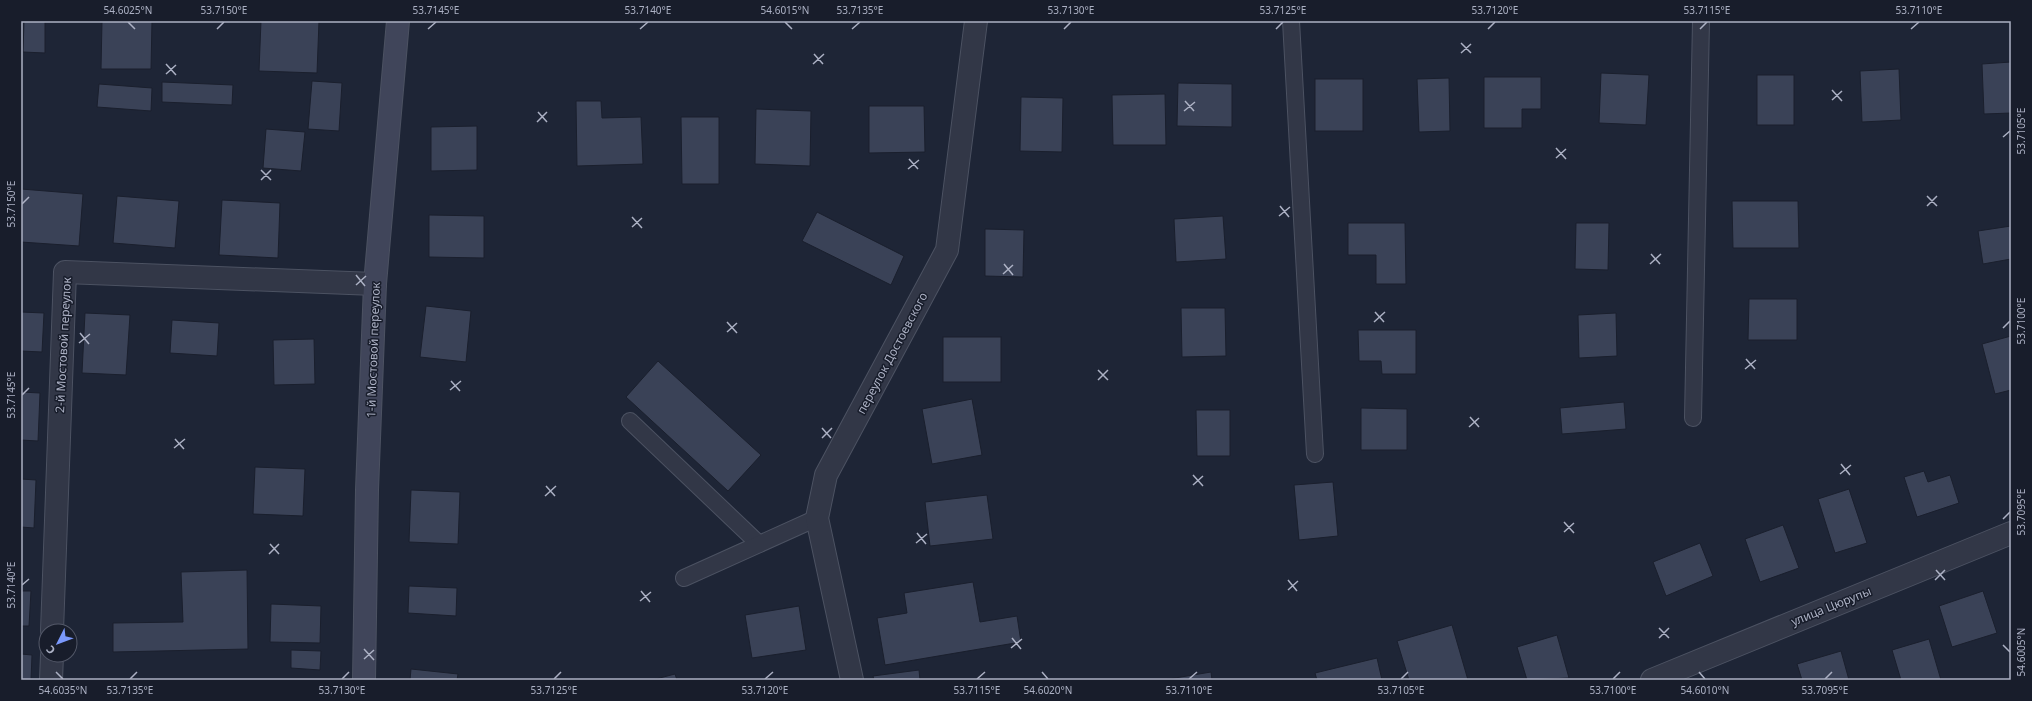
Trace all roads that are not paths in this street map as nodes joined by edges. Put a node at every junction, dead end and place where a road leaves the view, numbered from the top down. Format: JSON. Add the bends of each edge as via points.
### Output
{"nodes":[{"id":1,"x":398,"y":21,"type":"edge"},
{"id":2,"x":976,"y":21,"type":"edge"},
{"id":3,"x":1290,"y":21,"type":"edge"},
{"id":4,"x":1701,"y":21,"type":"edge"},
{"id":5,"x":375,"y":284,"type":"junction"},
{"id":6,"x":1693,"y":418,"type":"dead end"},
{"id":7,"x":630,"y":421,"type":"dead end"},
{"id":8,"x":1315,"y":454,"type":"dead end"},
{"id":9,"x":817,"y":518,"type":"junction"},
{"id":10,"x":2011,"y":533,"type":"edge"},
{"id":11,"x":759,"y":544,"type":"junction"},
{"id":12,"x":684,"y":578,"type":"dead end"},
{"id":13,"x":52,"y":623,"type":"edge"},
{"id":14,"x":52,"y":663,"type":"edge"},
{"id":15,"x":51,"y":680,"type":"edge"},
{"id":16,"x":364,"y":680,"type":"edge"},
{"id":17,"x":852,"y":680,"type":"edge"},
{"id":18,"x":1652,"y":680,"type":"edge"}],
"edges":[{"from":1,"to":5,"type":"street","name":"1-й Мостовой переулок"},
{"from":2,"to":9,"type":"street","name":"переулок Достоевского","via":[[947,250],[826,475]]},
{"from":3,"to":8,"type":"lane"},
{"from":4,"to":6,"type":"lane"},
{"from":5,"to":13,"type":"street","name":"2-й Мостовой переулок","via":[[64,272]]},
{"from":5,"to":16,"type":"street","name":"1-й Мостовой переулок","via":[[367,490]]},
{"from":7,"to":11,"type":"lane"},
{"from":9,"to":11,"type":"lane"},
{"from":9,"to":17,"type":"street","name":"переулок Достоевского"},
{"from":10,"to":18,"type":"street","name":"улица Цюрупы"},
{"from":11,"to":12,"type":"lane"},
{"from":14,"to":15,"type":"street"}]}
